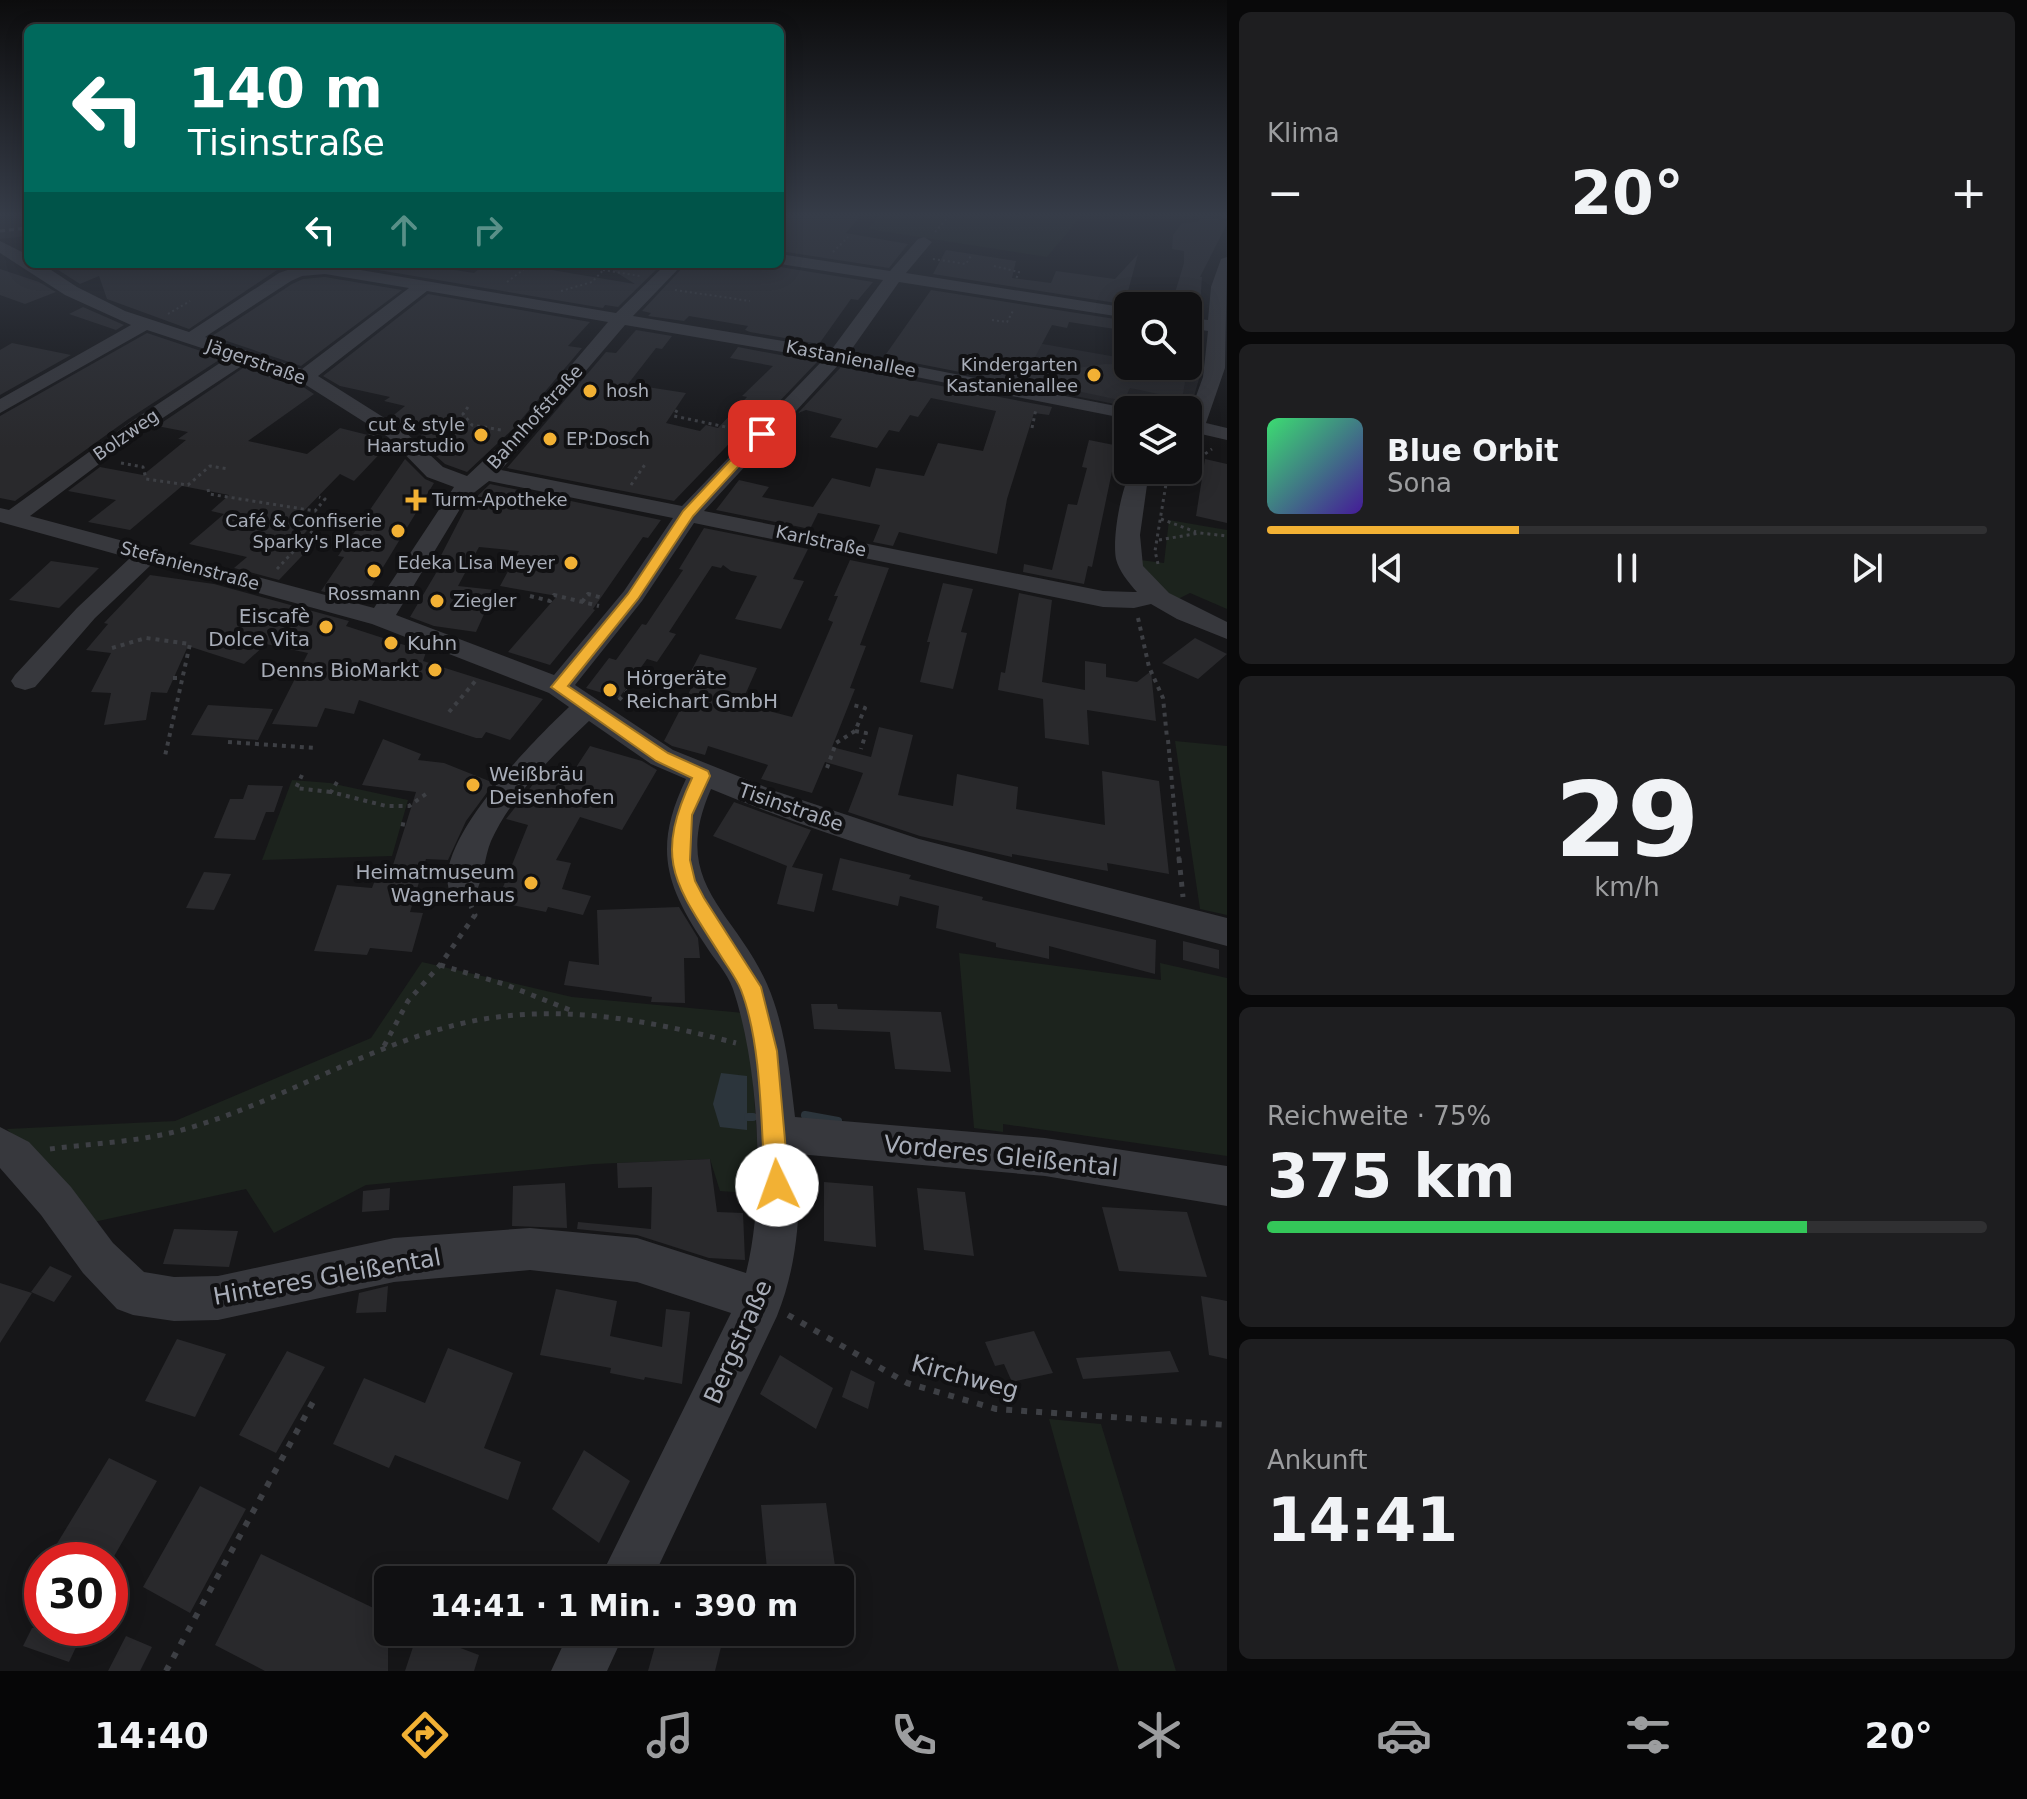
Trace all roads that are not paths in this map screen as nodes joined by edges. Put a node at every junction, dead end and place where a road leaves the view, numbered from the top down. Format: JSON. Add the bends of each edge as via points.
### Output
{"nodes":[{"id":1,"x":75,"y":292,"type":"edge"},
{"id":2,"x":265,"y":292,"type":"edge"},
{"id":3,"x":415,"y":292,"type":"edge"},
{"id":4,"x":466,"y":292,"type":"edge"},
{"id":5,"x":648,"y":292,"type":"edge"},
{"id":6,"x":883,"y":292,"type":"edge"},
{"id":7,"x":988,"y":292,"type":"edge"},
{"id":8,"x":1219,"y":292,"type":"edge"},
{"id":9,"x":1114,"y":311,"type":"edge"},
{"id":10,"x":621,"y":318,"type":"junction"},
{"id":11,"x":1222,"y":321,"type":"edge"},
{"id":12,"x":1202,"y":322,"type":"edge"},
{"id":13,"x":145,"y":324,"type":"junction"},
{"id":14,"x":190,"y":339,"type":"junction"},
{"id":15,"x":837,"y":356,"type":"junction"},
{"id":16,"x":242,"y":357,"type":"junction"},
{"id":17,"x":305,"y":376,"type":"junction"},
{"id":18,"x":1202,"y":402,"type":"edge"},
{"id":19,"x":1114,"y":403,"type":"edge"},
{"id":20,"x":0,"y":407,"type":"edge"},
{"id":21,"x":1202,"y":427,"type":"edge"},
{"id":22,"x":1223,"y":433,"type":"edge"},
{"id":23,"x":476,"y":479,"type":"junction"},
{"id":24,"x":1137,"y":484,"type":"edge"},
{"id":25,"x":688,"y":514,"type":"junction"},
{"id":26,"x":6,"y":517,"type":"edge"},
{"id":27,"x":147,"y":555,"type":"junction"},
{"id":28,"x":1151,"y":589,"type":"junction"},
{"id":29,"x":381,"y":618,"type":"junction"},
{"id":30,"x":1227,"y":631,"type":"edge"},
{"id":31,"x":25,"y":681,"type":"dead end"},
{"id":32,"x":559,"y":687,"type":"junction"},
{"id":33,"x":595,"y":712,"type":"junction"},
{"id":34,"x":702,"y":776,"type":"junction"},
{"id":35,"x":463,"y":885,"type":"dead end"},
{"id":36,"x":1227,"y":932,"type":"edge"},
{"id":37,"x":775,"y":1134,"type":"junction"},
{"id":38,"x":7,"y":1151,"type":"edge"},
{"id":39,"x":1227,"y":1186,"type":"edge"},
{"id":40,"x":761,"y":1300,"type":"junction"},
{"id":41,"x":632,"y":1566,"type":"edge"},
{"id":42,"x":591,"y":1646,"type":"edge"},
{"id":43,"x":578,"y":1671,"type":"edge"}],
"edges":[{"from":1,"to":13,"type":"street","name":"Jägerstraße"},
{"from":2,"to":14,"type":"street","name":"Kastanienallee"},
{"from":3,"to":17,"type":"street"},
{"from":4,"to":10,"type":"street","name":"Kastanienallee"},
{"from":5,"to":10,"type":"street","name":"Bahnhofstraße"},
{"from":6,"to":15,"type":"street"},
{"from":7,"to":9,"type":"street"},
{"from":8,"to":11,"type":"street"},
{"from":10,"to":15,"type":"street","name":"Kastanienallee"},
{"from":10,"to":23,"type":"street","name":"Bahnhofstraße","via":[[523,434]]},
{"from":11,"to":12,"type":"street"},
{"from":11,"to":18,"type":"street","via":[[1215,370]]},
{"from":13,"to":14,"type":"street","name":"Jägerstraße"},
{"from":13,"to":20,"type":"street"},
{"from":14,"to":16,"type":"street","name":"Jägerstraße"},
{"from":15,"to":19,"type":"street","name":"Kastanienallee"},
{"from":15,"to":25,"type":"street"},
{"from":16,"to":17,"type":"street","name":"Jägerstraße"},
{"from":16,"to":26,"type":"street","name":"Bolzweg"},
{"from":17,"to":23,"type":"street","name":"Jägerstraße","via":[[395,433],[435,472]]},
{"from":21,"to":22,"type":"street"},
{"from":23,"to":25,"type":"street","name":"Karlstraße"},
{"from":23,"to":29,"type":"street","name":"Bahnhofstraße","via":[[457,495]]},
{"from":24,"to":28,"type":"street","via":[[1127,546],[1130,565]]},
{"from":25,"to":28,"type":"street","name":"Karlstraße","via":[[1103,599]]},
{"from":25,"to":32,"type":"street","via":[[633,596]]},
{"from":26,"to":27,"type":"street","name":"Stefanienstraße"},
{"from":27,"to":29,"type":"street","name":"Stefanienstraße"},
{"from":27,"to":31,"type":"street"},
{"from":28,"to":30,"type":"street"},
{"from":29,"to":32,"type":"street","name":"Tisinstraße"},
{"from":32,"to":33,"type":"street","name":"Tisinstraße"},
{"from":33,"to":34,"type":"street","name":"Tisinstraße","via":[[662,757]]},
{"from":33,"to":35,"type":"street","via":[[550,741],[517,778],[470,849]]},
{"from":34,"to":36,"type":"street","name":"Tisinstraße","via":[[915,850]]},
{"from":34,"to":37,"type":"street","name":"Bergstraße","via":[[683,815],[685,881],[751,987],[766,1051]]},
{"from":37,"to":39,"type":"street","name":"Vorderes Gleißental","via":[[1045,1157]]},
{"from":37,"to":40,"type":"street","name":"Bergstraße","via":[[778,1211]]},
{"from":38,"to":40,"type":"street","name":"Hinteres Gleißental","via":[[133,1293],[218,1298],[394,1260],[530,1249],[637,1260]]},
{"from":40,"to":41,"type":"street","name":"Bergstraße"},
{"from":42,"to":43,"type":"street"}]}
